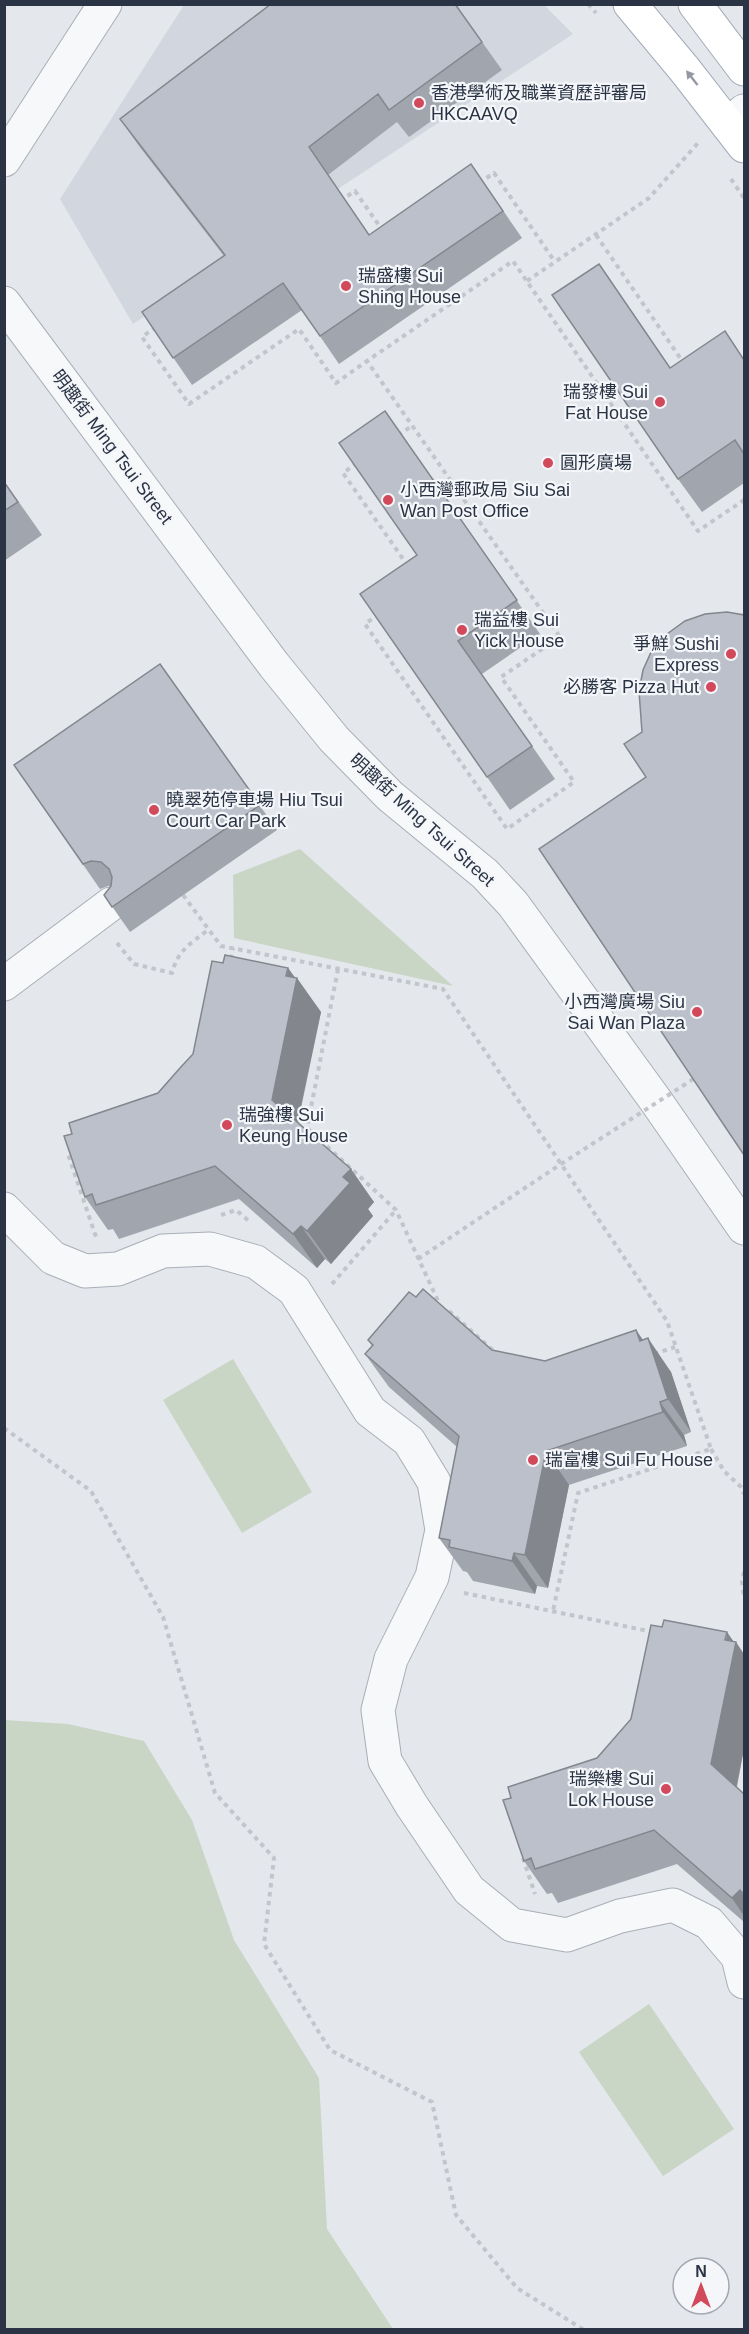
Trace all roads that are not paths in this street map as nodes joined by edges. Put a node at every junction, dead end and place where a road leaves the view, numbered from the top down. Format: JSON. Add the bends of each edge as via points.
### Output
{"nodes":[{"id":1,"x":105,"y":4,"type":"edge"},
{"id":2,"x":630,"y":4,"type":"edge"},
{"id":3,"x":695,"y":4,"type":"edge"},
{"id":4,"x":744,"y":69,"type":"edge"},
{"id":5,"x":730,"y":130,"type":"edge"},
{"id":6,"x":4,"y":160,"type":"edge"},
{"id":7,"x":4,"y":303,"type":"edge"},
{"id":8,"x":103,"y":910,"type":"edge"},
{"id":9,"x":4,"y":984,"type":"edge"},
{"id":10,"x":4,"y":1209,"type":"edge"},
{"id":11,"x":744,"y":1228,"type":"edge"},
{"id":12,"x":744,"y":1982,"type":"edge"}],
"edges":[{"from":1,"to":6,"type":"lane"},
{"from":5,"to":2,"type":"main road","one_way":true},
{"from":3,"to":4,"type":"main road"},
{"from":7,"to":11,"type":"lane","name":"明趣街 Ming Tsui Street","via":[[334,739],[390,796],[492,881],[606,1013]]},
{"from":8,"to":9,"type":"lane"},
{"from":10,"to":12,"type":"lane","via":[[53,1258],[84,1271],[118,1269],[163,1251],[210,1249],[256,1262],[294,1290],[370,1411],[409,1441],[434,1482],[442,1530],[432,1577],[391,1659],[378,1710],[385,1761],[412,1806],[469,1890],[512,1925],[567,1935],[620,1916],[674,1905],[709,1923],[738,1957]]}]}
